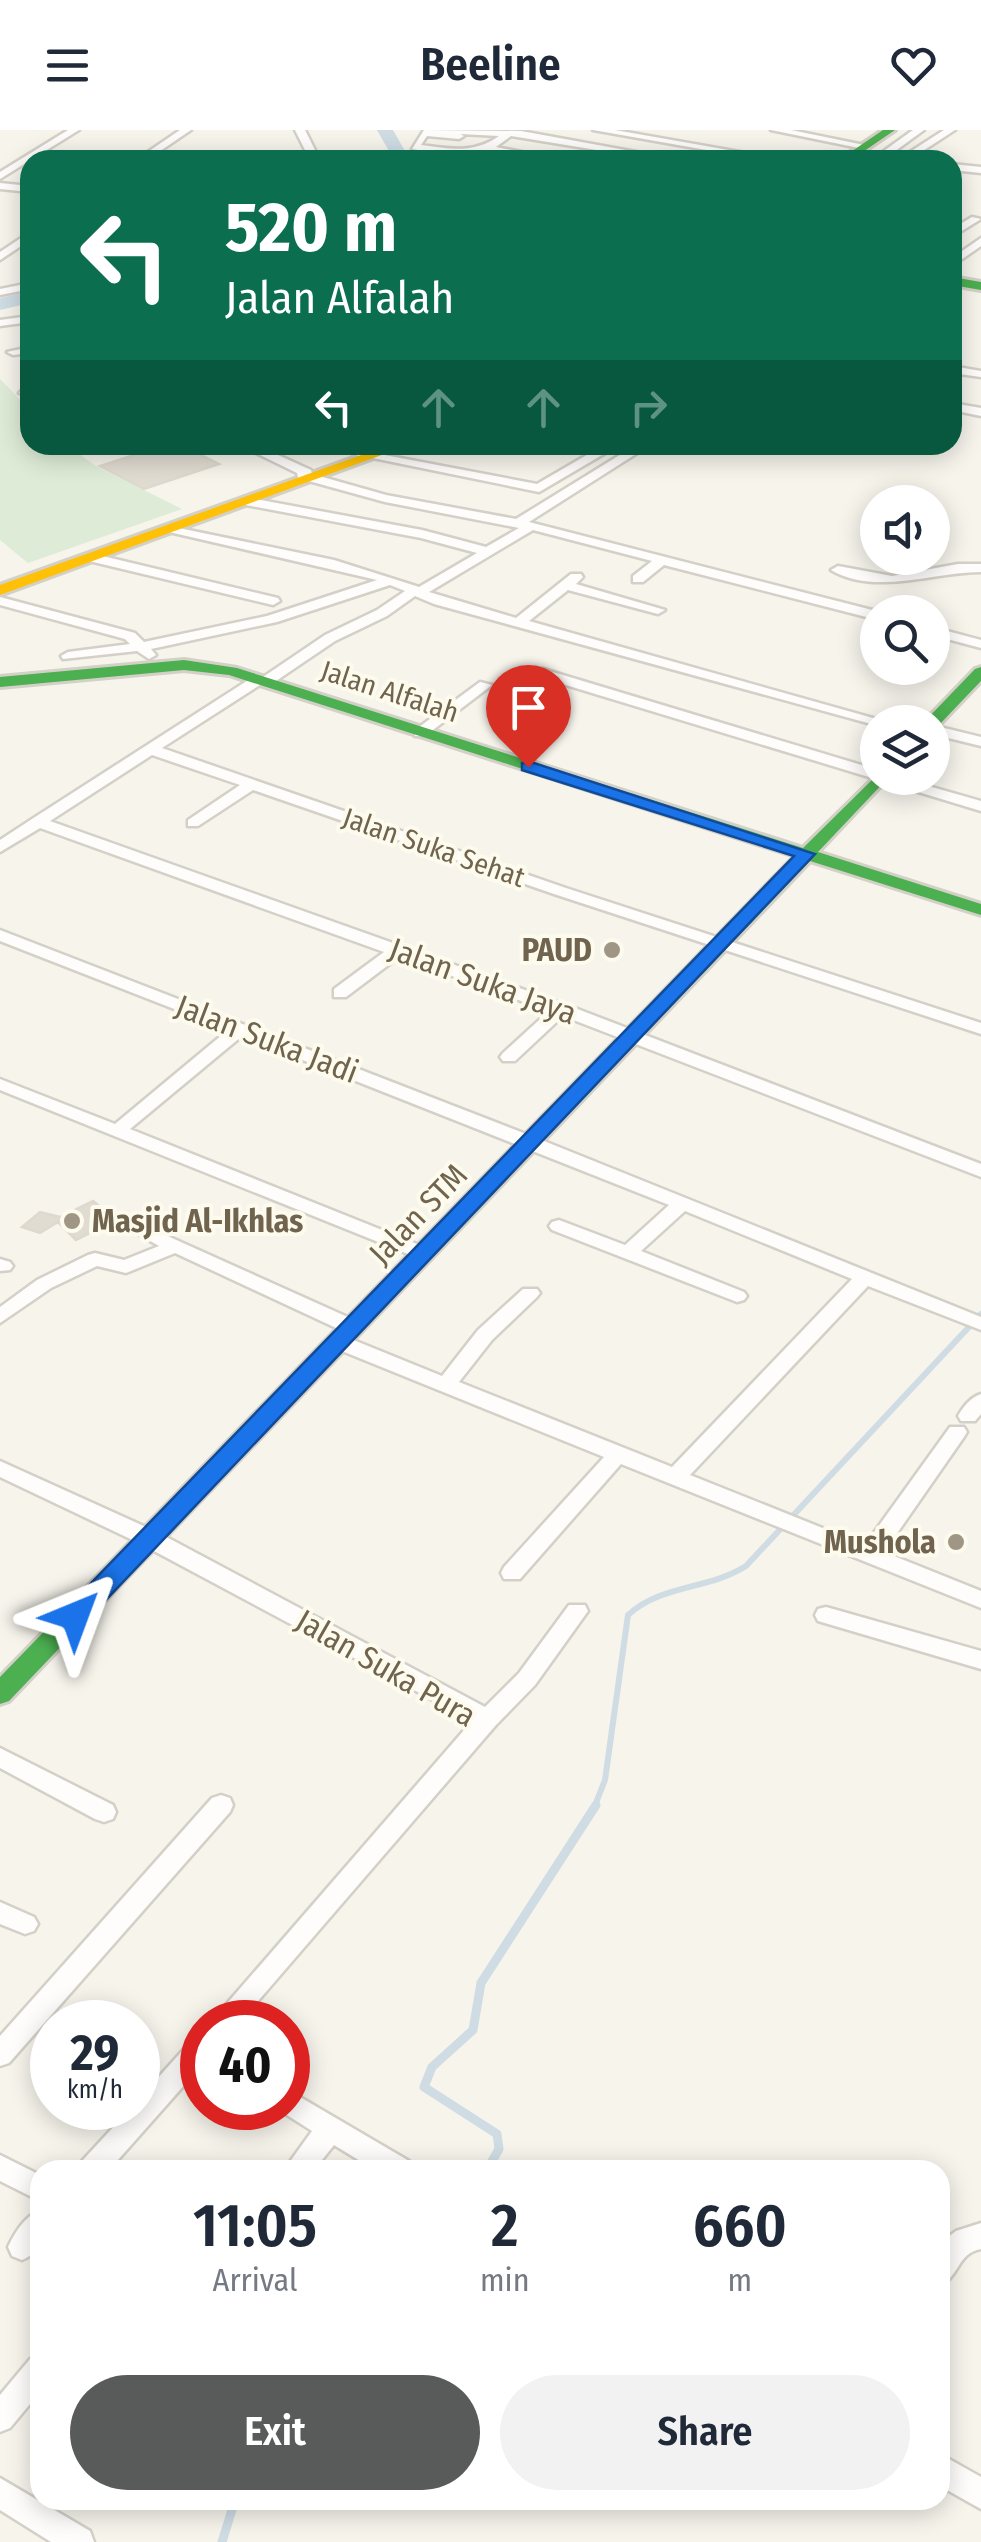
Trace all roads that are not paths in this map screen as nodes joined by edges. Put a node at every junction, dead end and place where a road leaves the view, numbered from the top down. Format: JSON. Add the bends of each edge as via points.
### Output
{"nodes":[{"id":1,"x":74,"y":130,"type":"edge"},
{"id":2,"x":186,"y":130,"type":"edge"},
{"id":3,"x":448,"y":130,"type":"edge"},
{"id":4,"x":598,"y":130,"type":"edge"},
{"id":5,"x":776,"y":130,"type":"edge"},
{"id":6,"x":846,"y":130,"type":"edge"},
{"id":7,"x":920,"y":130,"type":"edge"},
{"id":8,"x":950,"y":130,"type":"edge"},
{"id":9,"x":509,"y":133,"type":"junction"},
{"id":10,"x":496,"y":140,"type":"junction"},
{"id":11,"x":879,"y":140,"type":"edge"},
{"id":12,"x":42,"y":150,"type":"edge"},
{"id":13,"x":156,"y":150,"type":"edge"},
{"id":14,"x":433,"y":150,"type":"edge"},
{"id":15,"x":489,"y":150,"type":"edge"},
{"id":16,"x":614,"y":150,"type":"edge"},
{"id":17,"x":719,"y":150,"type":"edge"},
{"id":18,"x":888,"y":150,"type":"edge"},
{"id":19,"x":921,"y":150,"type":"edge"},
{"id":20,"x":976,"y":219,"type":"dead end"},
{"id":21,"x":962,"y":228,"type":"edge"},
{"id":22,"x":20,"y":351,"type":"edge"},
{"id":23,"x":13,"y":352,"type":"dead end"},
{"id":24,"x":266,"y":455,"type":"edge"},
{"id":25,"x":363,"y":455,"type":"edge"},
{"id":26,"x":383,"y":455,"type":"edge"},
{"id":27,"x":596,"y":455,"type":"edge"},
{"id":28,"x":629,"y":455,"type":"edge"},
{"id":29,"x":307,"y":476,"type":"junction"},
{"id":30,"x":278,"y":487,"type":"junction"},
{"id":31,"x":250,"y":502,"type":"junction"},
{"id":32,"x":524,"y":525,"type":"junction"},
{"id":33,"x":174,"y":529,"type":"junction"},
{"id":34,"x":488,"y":552,"type":"junction"},
{"id":35,"x":90,"y":558,"type":"junction"},
{"id":36,"x":662,"y":560,"type":"junction"},
{"id":37,"x":981,"y":568,"type":"edge"},
{"id":38,"x":838,"y":570,"type":"dead end"},
{"id":39,"x":0,"y":580,"type":"edge"},
{"id":40,"x":390,"y":580,"type":"junction"},
{"id":41,"x":638,"y":580,"type":"dead end"},
{"id":42,"x":0,"y":590,"type":"edge"},
{"id":43,"x":418,"y":591,"type":"junction"},
{"id":44,"x":0,"y":601,"type":"edge"},
{"id":45,"x":273,"y":601,"type":"dead end"},
{"id":46,"x":658,"y":610,"type":"dead end"},
{"id":47,"x":860,"y":611,"type":"edge"},
{"id":48,"x":520,"y":622,"type":"junction"},
{"id":49,"x":950,"y":636,"type":"edge"},
{"id":50,"x":981,"y":644,"type":"edge"},
{"id":51,"x":68,"y":656,"type":"dead end"},
{"id":52,"x":149,"y":658,"type":"junction"},
{"id":53,"x":538,"y":672,"type":"dead end"},
{"id":54,"x":981,"y":672,"type":"edge"},
{"id":55,"x":261,"y":681,"type":"junction"},
{"id":56,"x":0,"y":682,"type":"edge"},
{"id":57,"x":485,"y":685,"type":"dead end"},
{"id":58,"x":950,"y":706,"type":"edge"},
{"id":59,"x":860,"y":716,"type":"edge"},
{"id":60,"x":950,"y":732,"type":"edge"},
{"id":61,"x":420,"y":733,"type":"junction"},
{"id":62,"x":981,"y":742,"type":"edge"},
{"id":63,"x":150,"y":749,"type":"junction"},
{"id":64,"x":860,"y":771,"type":"edge"},
{"id":65,"x":252,"y":784,"type":"junction"},
{"id":66,"x":863,"y":795,"type":"edge"},
{"id":67,"x":943,"y":795,"type":"edge"},
{"id":68,"x":981,"y":806,"type":"edge"},
{"id":69,"x":37,"y":822,"type":"junction"},
{"id":70,"x":193,"y":824,"type":"dead end"},
{"id":71,"x":0,"y":846,"type":"edge"},
{"id":72,"x":806,"y":854,"type":"junction"},
{"id":73,"x":981,"y":910,"type":"edge"},
{"id":74,"x":0,"y":936,"type":"edge"},
{"id":75,"x":719,"y":944,"type":"junction"},
{"id":76,"x":397,"y":950,"type":"junction"},
{"id":77,"x":340,"y":993,"type":"dead end"},
{"id":78,"x":561,"y":1009,"type":"junction"},
{"id":79,"x":241,"y":1028,"type":"junction"},
{"id":80,"x":981,"y":1029,"type":"edge"},
{"id":81,"x":634,"y":1037,"type":"junction"},
{"id":82,"x":509,"y":1058,"type":"dead end"},
{"id":83,"x":2,"y":1086,"type":"edge"},
{"id":84,"x":117,"y":1130,"type":"junction"},
{"id":85,"x":533,"y":1143,"type":"junction"},
{"id":86,"x":981,"y":1171,"type":"edge"},
{"id":87,"x":681,"y":1204,"type":"junction"},
{"id":88,"x":559,"y":1226,"type":"dead end"},
{"id":89,"x":143,"y":1231,"type":"dead end"},
{"id":90,"x":174,"y":1246,"type":"junction"},
{"id":91,"x":628,"y":1253,"type":"junction"},
{"id":92,"x":425,"y":1254,"type":"junction"},
{"id":93,"x":863,"y":1279,"type":"junction"},
{"id":94,"x":530,"y":1293,"type":"dead end"},
{"id":95,"x":737,"y":1296,"type":"dead end"},
{"id":96,"x":0,"y":1316,"type":"edge"},
{"id":97,"x":981,"y":1324,"type":"edge"},
{"id":98,"x":346,"y":1335,"type":"junction"},
{"id":99,"x":445,"y":1386,"type":"junction"},
{"id":100,"x":969,"y":1417,"type":"edge"},
{"id":101,"x":618,"y":1454,"type":"junction"},
{"id":102,"x":0,"y":1468,"type":"edge"},
{"id":103,"x":675,"y":1477,"type":"junction"},
{"id":104,"x":150,"y":1538,"type":"junction"},
{"id":105,"x":870,"y":1555,"type":"junction"},
{"id":106,"x":512,"y":1573,"type":"dead end"},
{"id":107,"x":981,"y":1600,"type":"edge"},
{"id":108,"x":577,"y":1611,"type":"dead end"},
{"id":109,"x":826,"y":1616,"type":"dead end"},
{"id":110,"x":981,"y":1660,"type":"edge"},
{"id":111,"x":0,"y":1694,"type":"edge"},
{"id":112,"x":488,"y":1719,"type":"junction"},
{"id":113,"x":0,"y":1757,"type":"edge"},
{"id":114,"x":222,"y":1805,"type":"dead end"},
{"id":115,"x":104,"y":1812,"type":"dead end"},
{"id":116,"x":0,"y":1912,"type":"edge"},
{"id":117,"x":24,"y":1924,"type":"dead end"},
{"id":118,"x":243,"y":2000,"type":"edge"},
{"id":119,"x":0,"y":2055,"type":"edge"},
{"id":120,"x":180,"y":2072,"type":"edge"},
{"id":121,"x":310,"y":2117,"type":"edge"},
{"id":122,"x":329,"y":2130,"type":"junction"},
{"id":123,"x":101,"y":2160,"type":"edge"},
{"id":124,"x":306,"y":2160,"type":"edge"},
{"id":125,"x":382,"y":2160,"type":"edge"},
{"id":126,"x":0,"y":2167,"type":"edge"},
{"id":127,"x":30,"y":2183,"type":"edge"},
{"id":128,"x":981,"y":2236,"type":"edge"},
{"id":129,"x":30,"y":2237,"type":"edge"},
{"id":130,"x":22,"y":2248,"type":"dead end"},
{"id":131,"x":950,"y":2251,"type":"edge"},
{"id":132,"x":30,"y":2381,"type":"edge"},
{"id":133,"x":0,"y":2418,"type":"edge"},
{"id":134,"x":950,"y":2475,"type":"edge"},
{"id":135,"x":0,"y":2493,"type":"edge"},
{"id":136,"x":981,"y":2494,"type":"edge"},
{"id":137,"x":78,"y":2542,"type":"edge"}],
"edges":[{"from":1,"to":12,"type":"street"},
{"from":2,"to":13,"type":"street"},
{"from":3,"to":9,"type":"street"},
{"from":4,"to":17,"type":"street"},
{"from":5,"to":11,"type":"street"},
{"from":6,"to":11,"type":"street"},
{"from":7,"to":18,"type":"street"},
{"from":8,"to":19,"type":"street"},
{"from":9,"to":10,"type":"street"},
{"from":9,"to":16,"type":"street"},
{"from":10,"to":14,"type":"street","via":[[420,135],[415,147]]},
{"from":10,"to":15,"type":"street"},
{"from":20,"to":21,"type":"street"},
{"from":22,"to":23,"type":"street"},
{"from":24,"to":29,"type":"street"},
{"from":25,"to":29,"type":"street"},
{"from":26,"to":27,"type":"street","via":[[543,487]]},
{"from":28,"to":32,"type":"street"},
{"from":29,"to":30,"type":"street"},
{"from":29,"to":32,"type":"street"},
{"from":30,"to":31,"type":"street"},
{"from":30,"to":39,"type":"street"},
{"from":31,"to":33,"type":"street"},
{"from":31,"to":34,"type":"street"},
{"from":32,"to":34,"type":"street"},
{"from":32,"to":36,"type":"street"},
{"from":33,"to":35,"type":"street"},
{"from":33,"to":40,"type":"street"},
{"from":34,"to":43,"type":"street"},
{"from":35,"to":42,"type":"street"},
{"from":35,"to":45,"type":"street"},
{"from":36,"to":41,"type":"street"},
{"from":36,"to":47,"type":"street"},
{"from":37,"to":38,"type":"street","via":[[892,580]]},
{"from":40,"to":43,"type":"street"},
{"from":40,"to":52,"type":"street"},
{"from":43,"to":48,"type":"street"},
{"from":43,"to":55,"type":"street"},
{"from":44,"to":52,"type":"street","via":[[129,635]]},
{"from":46,"to":48,"type":"street","via":[[572,580]]},
{"from":48,"to":59,"type":"street"},
{"from":49,"to":50,"type":"street"},
{"from":51,"to":52,"type":"street"},
{"from":52,"to":55,"type":"street","name":"Jalan Alfalah"},
{"from":52,"to":56,"type":"street","name":"Jalan Alfalah"},
{"from":53,"to":64,"type":"street"},
{"from":54,"to":58,"type":"street"},
{"from":55,"to":61,"type":"street","name":"Jalan Alfalah"},
{"from":55,"to":63,"type":"street"},
{"from":57,"to":61,"type":"street"},
{"from":60,"to":62,"type":"street"},
{"from":61,"to":72,"type":"street","name":"Jalan Alfalah"},
{"from":63,"to":65,"type":"street","name":"Jalan Suka Sehat"},
{"from":63,"to":69,"type":"street"},
{"from":65,"to":70,"type":"street"},
{"from":65,"to":75,"type":"street","name":"Jalan Suka Sehat"},
{"from":66,"to":72,"type":"street","name":"Jalan STM"},
{"from":67,"to":68,"type":"street"},
{"from":69,"to":71,"type":"street"},
{"from":69,"to":76,"type":"street","name":"Jalan Suka Jaya"},
{"from":72,"to":73,"type":"street","name":"Jalan Alfalah"},
{"from":72,"to":75,"type":"street","name":"Jalan STM"},
{"from":74,"to":79,"type":"street","name":"Jalan Suka Jadi"},
{"from":75,"to":80,"type":"street","name":"Jalan Suka Sehat"},
{"from":75,"to":81,"type":"street","name":"Jalan STM"},
{"from":76,"to":77,"type":"street"},
{"from":76,"to":78,"type":"street","name":"Jalan Suka Jaya"},
{"from":78,"to":81,"type":"street","name":"Jalan Suka Jaya"},
{"from":78,"to":82,"type":"street"},
{"from":79,"to":84,"type":"street"},
{"from":79,"to":85,"type":"street","name":"Jalan Suka Jadi"},
{"from":81,"to":85,"type":"street","name":"Jalan STM"},
{"from":81,"to":86,"type":"street","name":"Jalan Suka Jaya"},
{"from":83,"to":84,"type":"street"},
{"from":84,"to":92,"type":"street"},
{"from":85,"to":87,"type":"street","name":"Jalan Suka Jadi"},
{"from":85,"to":92,"type":"street","name":"Jalan STM"},
{"from":87,"to":91,"type":"street"},
{"from":87,"to":93,"type":"street","name":"Jalan Suka Jadi"},
{"from":88,"to":91,"type":"street"},
{"from":89,"to":90,"type":"street"},
{"from":90,"to":96,"type":"street","via":[[126,1267],[95,1259]]},
{"from":90,"to":98,"type":"street"},
{"from":91,"to":95,"type":"street"},
{"from":92,"to":98,"type":"street","name":"Jalan STM"},
{"from":93,"to":97,"type":"street","name":"Jalan Suka Jadi"},
{"from":93,"to":103,"type":"street"},
{"from":94,"to":99,"type":"street"},
{"from":98,"to":99,"type":"street"},
{"from":98,"to":104,"type":"street","name":"Jalan STM"},
{"from":99,"to":101,"type":"street"},
{"from":100,"to":105,"type":"street"},
{"from":101,"to":103,"type":"street"},
{"from":101,"to":106,"type":"street"},
{"from":102,"to":104,"type":"street","name":"Jalan Suka Pura"},
{"from":103,"to":105,"type":"street"},
{"from":104,"to":111,"type":"street","name":"Jalan STM"},
{"from":104,"to":112,"type":"street","name":"Jalan Suka Pura"},
{"from":105,"to":107,"type":"street"},
{"from":108,"to":112,"type":"street"},
{"from":109,"to":110,"type":"street"},
{"from":112,"to":118,"type":"street","name":"Jalan Suka Pura"},
{"from":113,"to":115,"type":"street"},
{"from":114,"to":119,"type":"street"},
{"from":116,"to":117,"type":"street"},
{"from":120,"to":123,"type":"street"},
{"from":121,"to":122,"type":"street"},
{"from":122,"to":124,"type":"street"},
{"from":122,"to":125,"type":"street"},
{"from":126,"to":127,"type":"street"},
{"from":128,"to":131,"type":"street","via":[[965,2238]]},
{"from":129,"to":130,"type":"street"},
{"from":132,"to":133,"type":"street"},
{"from":134,"to":136,"type":"street"},
{"from":135,"to":137,"type":"street"}]}
